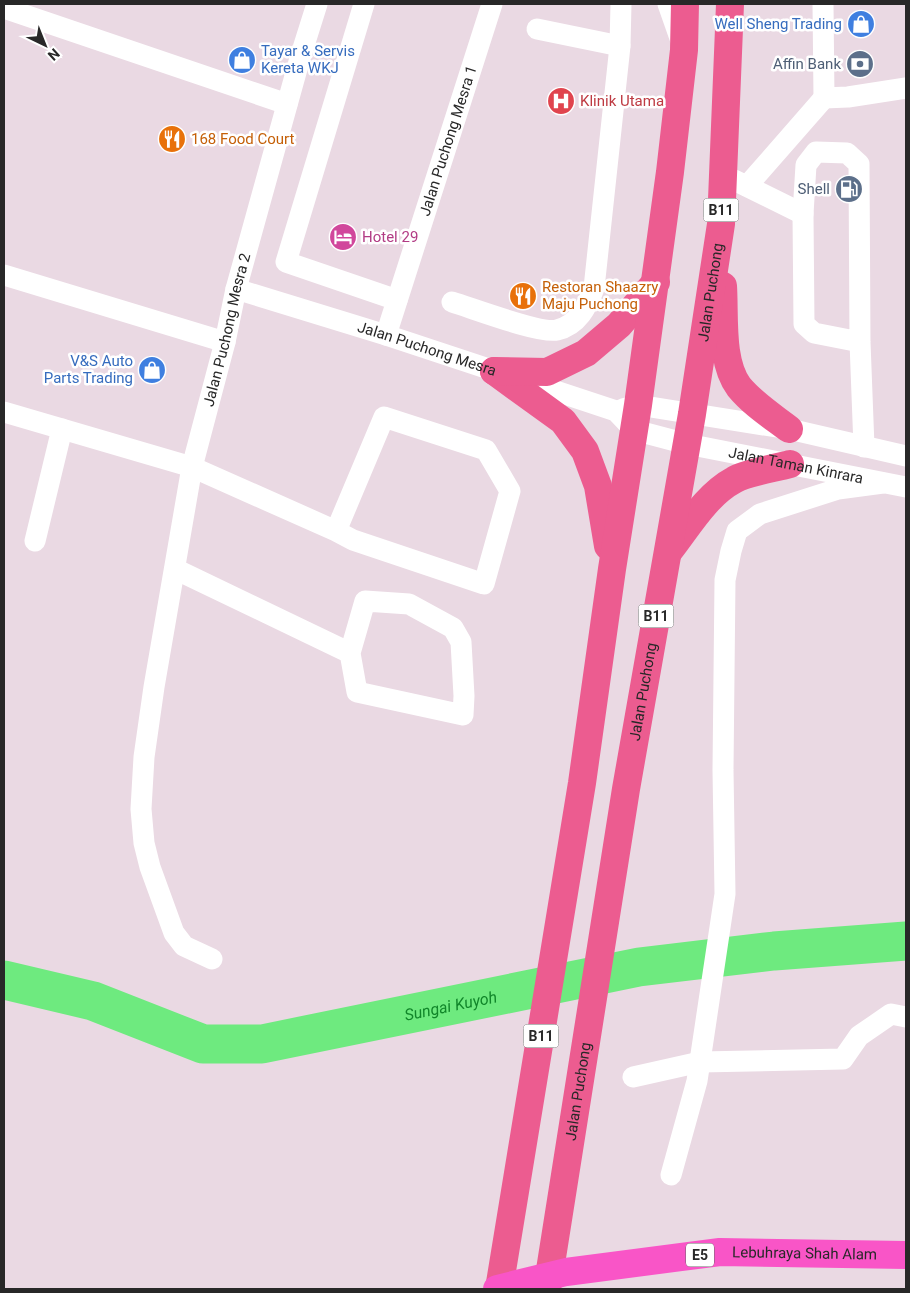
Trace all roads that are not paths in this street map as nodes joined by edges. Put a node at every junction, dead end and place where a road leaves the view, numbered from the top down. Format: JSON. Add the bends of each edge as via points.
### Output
{"nodes":[{"id":1,"x":317,"y":4,"type":"edge"},
{"id":2,"x":364,"y":4,"type":"edge"},
{"id":3,"x":492,"y":4,"type":"edge"},
{"id":4,"x":621,"y":4,"type":"edge"},
{"id":5,"x":668,"y":4,"type":"edge"},
{"id":6,"x":684,"y":4,"type":"edge"},
{"id":7,"x":730,"y":4,"type":"edge"},
{"id":8,"x":823,"y":4,"type":"edge"},
{"id":9,"x":4,"y":8,"type":"edge"},
{"id":10,"x":537,"y":29,"type":"dead end"},
{"id":11,"x":620,"y":46,"type":"junction"},
{"id":12,"x":684,"y":50,"type":"junction"},
{"id":13,"x":906,"y":88,"type":"edge"},
{"id":14,"x":824,"y":98,"type":"junction"},
{"id":15,"x":287,"y":104,"type":"junction"},
{"id":16,"x":722,"y":174,"type":"junction"},
{"id":17,"x":747,"y":186,"type":"junction"},
{"id":18,"x":803,"y":214,"type":"junction"},
{"id":19,"x":721,"y":224,"type":"junction"},
{"id":20,"x":4,"y":275,"type":"edge"},
{"id":21,"x":656,"y":282,"type":"junction"},
{"id":22,"x":236,"y":289,"type":"junction"},
{"id":23,"x":397,"y":300,"type":"junction"},
{"id":24,"x":452,"y":302,"type":"dead end"},
{"id":25,"x":386,"y":335,"type":"junction"},
{"id":26,"x":225,"y":342,"type":"junction"},
{"id":27,"x":860,"y":342,"type":"junction"},
{"id":28,"x":494,"y":371,"type":"junction"},
{"id":29,"x":4,"y":412,"type":"edge"},
{"id":30,"x":692,"y":414,"type":"junction"},
{"id":31,"x":629,"y":416,"type":"junction"},
{"id":32,"x":62,"y":429,"type":"junction"},
{"id":33,"x":789,"y":429,"type":"junction"},
{"id":34,"x":687,"y":444,"type":"junction"},
{"id":35,"x":864,"y":447,"type":"junction"},
{"id":36,"x":906,"y":456,"type":"edge"},
{"id":37,"x":790,"y":464,"type":"junction"},
{"id":38,"x":192,"y":467,"type":"junction"},
{"id":39,"x":883,"y":483,"type":"junction"},
{"id":40,"x":906,"y":487,"type":"edge"},
{"id":41,"x":336,"y":531,"type":"junction"},
{"id":42,"x":35,"y":541,"type":"dead end"},
{"id":43,"x":667,"y":554,"type":"junction"},
{"id":44,"x":176,"y":569,"type":"junction"},
{"id":45,"x":612,"y":569,"type":"junction"},
{"id":46,"x":350,"y":653,"type":"junction"},
{"id":47,"x":212,"y":960,"type":"dead end"},
{"id":48,"x":906,"y":1017,"type":"edge"},
{"id":49,"x":700,"y":1062,"type":"junction"},
{"id":50,"x":633,"y":1077,"type":"dead end"},
{"id":51,"x":671,"y":1175,"type":"dead end"},
{"id":52,"x":906,"y":1255,"type":"edge"},
{"id":53,"x":498,"y":1289,"type":"edge"},
{"id":54,"x":547,"y":1289,"type":"edge"}],
"edges":[{"from":1,"to":15,"type":"street","name":"Jalan Puchong Mesra 2"},
{"from":2,"to":23,"type":"street","via":[[286,262]]},
{"from":3,"to":23,"type":"street","name":"Jalan Puchong Mesra 1"},
{"from":4,"to":11,"type":"street"},
{"from":5,"to":12,"type":"street"},
{"from":6,"to":12,"type":"main road","number":"B11"},
{"from":7,"to":16,"type":"main road","name":"Jalan Puchong","number":"B11"},
{"from":8,"to":14,"type":"street"},
{"from":9,"to":15,"type":"street"},
{"from":10,"to":11,"type":"street"},
{"from":11,"to":24,"type":"street","via":[[594,288],[588,306],[575,321],[556,330],[536,328]]},
{"from":12,"to":21,"type":"main road","number":"B11"},
{"from":13,"to":14,"type":"street"},
{"from":14,"to":17,"type":"street"},
{"from":15,"to":22,"type":"street","name":"Jalan Puchong Mesra 2"},
{"from":16,"to":17,"type":"street"},
{"from":16,"to":19,"type":"main road","name":"Jalan Puchong","number":"B11"},
{"from":17,"to":18,"type":"street"},
{"from":18,"to":27,"type":"street","via":[[804,324],[814,333]]},
{"from":18,"to":27,"type":"street","via":[[806,165],[816,152],[847,153],[860,164]]},
{"from":19,"to":30,"type":"main road","name":"Jalan Puchong","number":"B11"},
{"from":19,"to":33,"type":"main road","via":[[727,361],[738,386]]},
{"from":20,"to":26,"type":"street"},
{"from":21,"to":28,"type":"main road","via":[[619,325],[586,353],[547,372]]},
{"from":21,"to":31,"type":"main road","number":"B11"},
{"from":22,"to":25,"type":"street","name":"Jalan Puchong Mesra"},
{"from":22,"to":26,"type":"street","name":"Jalan Puchong Mesra 2"},
{"from":23,"to":25,"type":"street","name":"Jalan Puchong Mesra 1"},
{"from":25,"to":28,"type":"street","name":"Jalan Puchong Mesra"},
{"from":26,"to":38,"type":"street","name":"Jalan Puchong Mesra 2"},
{"from":27,"to":35,"type":"street"},
{"from":28,"to":31,"type":"street","name":"Jalan Puchong Mesra"},
{"from":28,"to":45,"type":"main road","via":[[563,421],[585,451],[598,486]]},
{"from":29,"to":32,"type":"street"},
{"from":30,"to":31,"type":"street","name":"Jalan Taman Kinrara"},
{"from":30,"to":33,"type":"street","name":"Jalan Taman Kinrara"},
{"from":30,"to":34,"type":"main road","name":"Jalan Puchong","number":"B11"},
{"from":31,"to":34,"type":"street","name":"Jalan Taman Kinrara"},
{"from":31,"to":45,"type":"main road","number":"B11"},
{"from":32,"to":38,"type":"street"},
{"from":32,"to":42,"type":"street"},
{"from":33,"to":35,"type":"street","name":"Jalan Taman Kinrara"},
{"from":34,"to":37,"type":"street","name":"Jalan Taman Kinrara"},
{"from":34,"to":43,"type":"main road","name":"Jalan Puchong","number":"B11"},
{"from":35,"to":36,"type":"street","name":"Jalan Taman Kinrara"},
{"from":37,"to":39,"type":"street","name":"Jalan Taman Kinrara"},
{"from":37,"to":43,"type":"main road","via":[[735,479],[718,491]]},
{"from":38,"to":41,"type":"street"},
{"from":38,"to":44,"type":"street","name":"Jalan Puchong Mesra 2"},
{"from":39,"to":40,"type":"street","name":"Jalan Taman Kinrara"},
{"from":39,"to":49,"type":"street","via":[[838,488],[794,502],[760,514],[737,531],[726,580],[725,894]]},
{"from":41,"to":41,"type":"street","via":[[384,416],[486,450],[510,491],[484,584],[353,540]]},
{"from":43,"to":54,"type":"main road","name":"Jalan Puchong","number":"B11","via":[[626,789]]},
{"from":44,"to":46,"type":"street"},
{"from":44,"to":47,"type":"street","name":"Jalan Puchong Mesra 2","via":[[144,757],[142,826],[150,867],[174,933],[184,946]]},
{"from":45,"to":53,"type":"main road","number":"B11","via":[[582,783]]},
{"from":46,"to":46,"type":"street","via":[[365,601],[409,604],[453,628],[461,642],[463,715],[357,692]]},
{"from":48,"to":49,"type":"street","via":[[891,1014],[859,1036],[843,1059]]},
{"from":49,"to":50,"type":"street"},
{"from":49,"to":51,"type":"street"},
{"from":52,"to":53,"type":"highway","name":"Lebuhraya Shah Alam","number":"E5","via":[[720,1252],[566,1272]]}]}
